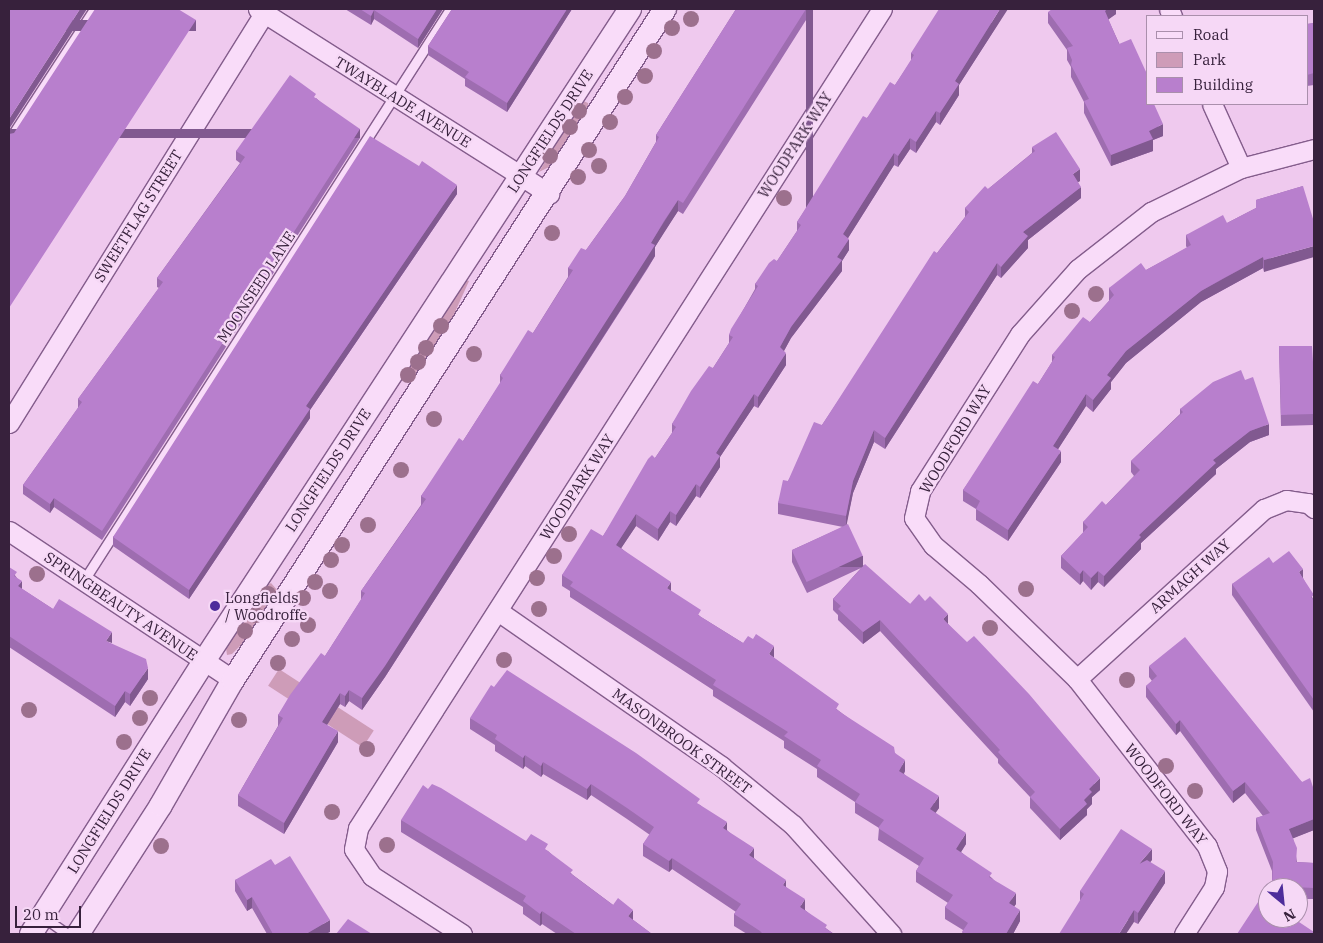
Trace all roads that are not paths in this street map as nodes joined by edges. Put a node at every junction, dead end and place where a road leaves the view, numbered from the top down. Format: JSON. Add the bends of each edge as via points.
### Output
{"nodes":[{"id":1,"x":94,"y":9,"type":"edge"},
{"id":2,"x":450,"y":9,"type":"edge"},
{"id":3,"x":630,"y":9,"type":"edge"},
{"id":4,"x":665,"y":9,"type":"edge"},
{"id":5,"x":882,"y":9,"type":"edge"},
{"id":6,"x":263,"y":10,"type":"edge"},
{"id":7,"x":394,"y":97,"type":"junction"},
{"id":8,"x":1212,"y":105,"type":"edge"},
{"id":9,"x":9,"y":140,"type":"edge"},
{"id":10,"x":1314,"y":149,"type":"edge"},
{"id":11,"x":1241,"y":168,"type":"junction"},
{"id":12,"x":521,"y":175,"type":"junction"},
{"id":13,"x":549,"y":194,"type":"junction"},
{"id":14,"x":9,"y":423,"type":"edge"},
{"id":15,"x":1314,"y":508,"type":"edge"},
{"id":16,"x":9,"y":532,"type":"edge"},
{"id":17,"x":84,"y":580,"type":"junction"},
{"id":18,"x":498,"y":611,"type":"junction"},
{"id":19,"x":204,"y":661,"type":"junction"},
{"id":20,"x":1076,"y":679,"type":"junction"},
{"id":21,"x":233,"y":680,"type":"junction"},
{"id":22,"x":37,"y":925,"type":"edge"},
{"id":23,"x":68,"y":934,"type":"edge"},
{"id":24,"x":78,"y":934,"type":"edge"},
{"id":25,"x":462,"y":934,"type":"edge"},
{"id":26,"x":891,"y":934,"type":"edge"},
{"id":27,"x":1184,"y":934,"type":"edge"}],
"edges":[{"from":1,"to":9,"type":"lane"},
{"from":2,"to":7,"type":"lane","name":"MOONSEED LANE"},
{"from":3,"to":12,"type":"street","name":"LONGFIELDS DRIVE"},
{"from":4,"to":13,"type":"street","name":"LONGFIELDS DRIVE"},
{"from":5,"to":18,"type":"street","name":"WOODPARK WAY"},
{"from":6,"to":7,"type":"street","name":"TWAYBLADE AVENUE"},
{"from":6,"to":14,"type":"street","name":"SWEETFLAG STREET"},
{"from":7,"to":12,"type":"street","name":"TWAYBLADE AVENUE"},
{"from":7,"to":17,"type":"lane","name":"MOONSEED LANE"},
{"from":8,"to":11,"type":"street"},
{"from":10,"to":11,"type":"street","name":"WOODFORD WAY"},
{"from":11,"to":20,"type":"street","name":"WOODFORD WAY","via":[[1151,212],[1078,269],[1020,334],[920,491],[914,518],[933,545],[979,584]]},
{"from":12,"to":13,"type":"street","name":"TWAYBLADE AVENUE"},
{"from":12,"to":19,"type":"street","name":"LONGFIELDS DRIVE"},
{"from":13,"to":21,"type":"street","name":"LONGFIELDS DRIVE"},
{"from":15,"to":20,"type":"street","name":"ARMAGH WAY","via":[[1308,503],[1286,500],[1264,509]]},
{"from":16,"to":17,"type":"street","name":"SPRINGBEAUTY AVENUE"},
{"from":17,"to":19,"type":"street","name":"SPRINGBEAUTY AVENUE"},
{"from":18,"to":25,"type":"street","name":"WOODPARK WAY","via":[[358,828],[354,849],[372,876]]},
{"from":18,"to":26,"type":"street","name":"MASONBROOK STREET","via":[[721,766],[793,825]]},
{"from":19,"to":21,"type":"street","name":"SPRINGBEAUTY AVENUE"},
{"from":19,"to":22,"type":"street","name":"LONGFIELDS DRIVE"},
{"from":20,"to":27,"type":"street","name":"WOODFORD WAY","via":[[1207,846],[1217,871],[1214,887]]},
{"from":21,"to":24,"type":"street","name":"LONGFIELDS DRIVE","via":[[161,805]]},
{"from":22,"to":23,"type":"lane"}]}
